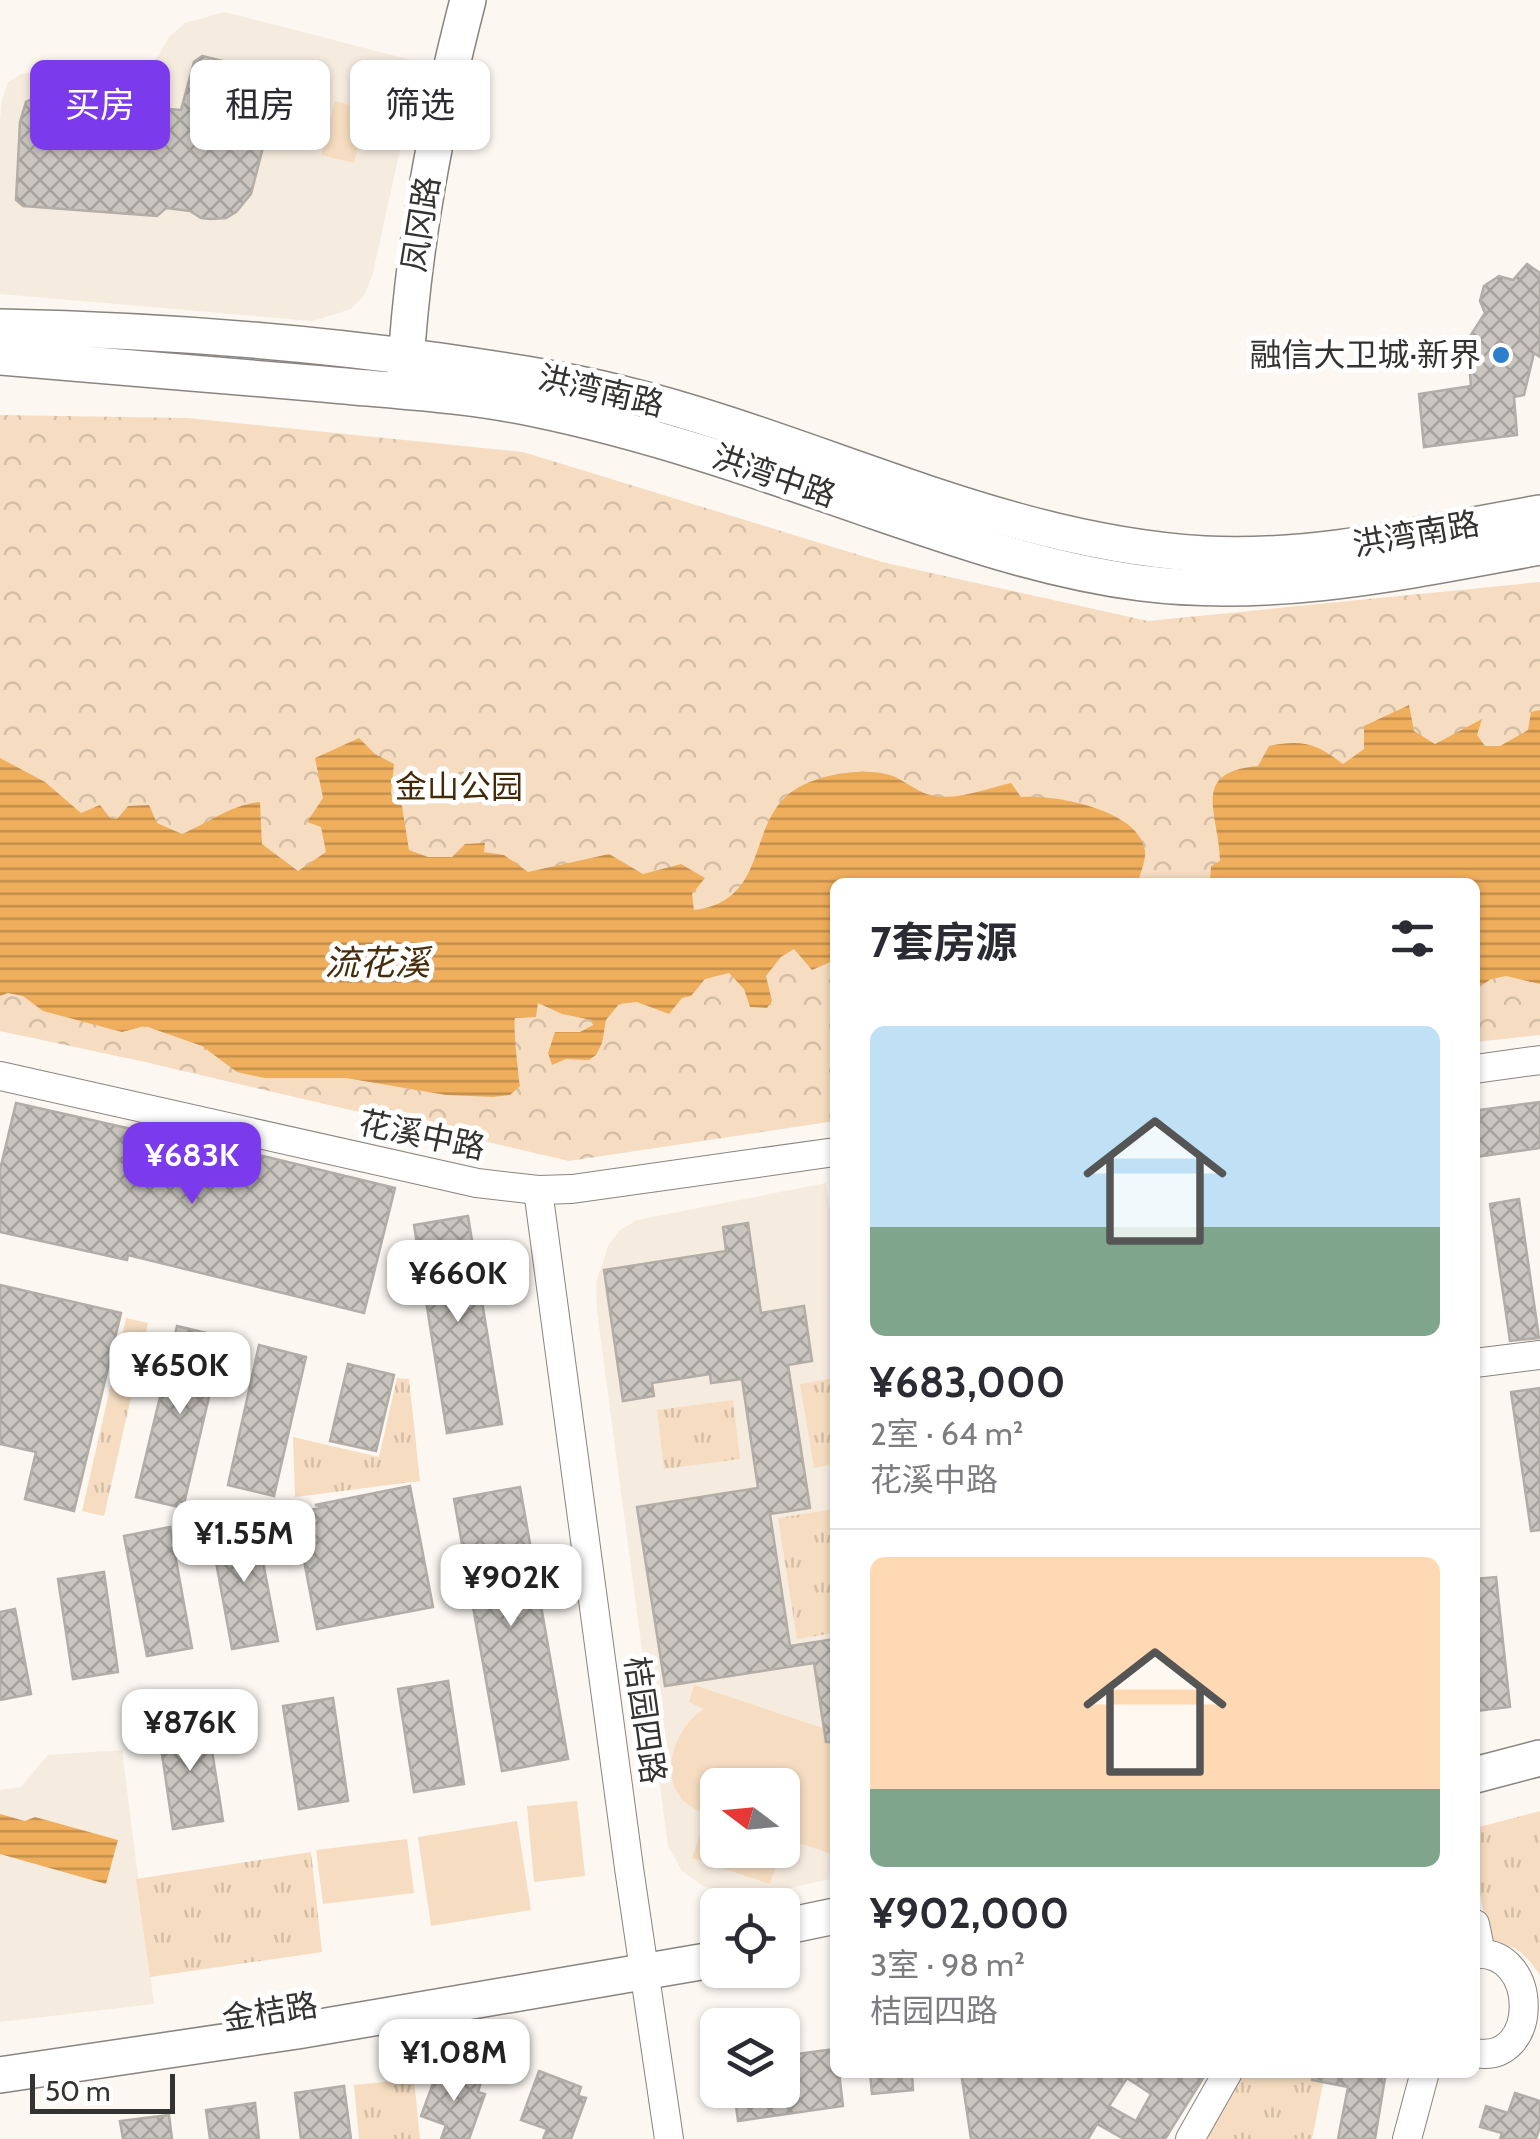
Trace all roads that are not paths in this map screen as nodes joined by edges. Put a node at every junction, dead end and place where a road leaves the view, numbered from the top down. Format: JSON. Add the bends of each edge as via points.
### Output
{"nodes":[{"id":1,"x":468,"y":0,"type":"edge"},
{"id":2,"x":0,"y":327,"type":"edge"},
{"id":3,"x":406,"y":356,"type":"junction"},
{"id":4,"x":0,"y":358,"type":"edge"},
{"id":5,"x":404,"y":392,"type":"junction"},
{"id":6,"x":1540,"y":512,"type":"edge"},
{"id":7,"x":1540,"y":547,"type":"edge"},
{"id":8,"x":1540,"y":1060,"type":"edge"},
{"id":9,"x":1480,"y":1068,"type":"edge"},
{"id":10,"x":0,"y":1076,"type":"edge"},
{"id":11,"x":830,"y":1153,"type":"edge"},
{"id":12,"x":538,"y":1190,"type":"junction"},
{"id":13,"x":1540,"y":1355,"type":"edge"},
{"id":14,"x":1480,"y":1362,"type":"edge"},
{"id":15,"x":1540,"y":1758,"type":"edge"},
{"id":16,"x":1480,"y":1774,"type":"edge"},
{"id":17,"x":1540,"y":1782,"type":"edge"},
{"id":18,"x":1480,"y":1795,"type":"edge"},
{"id":19,"x":830,"y":1917,"type":"edge"},
{"id":20,"x":800,"y":1923,"type":"edge"},
{"id":21,"x":830,"y":1937,"type":"edge"},
{"id":22,"x":800,"y":1943,"type":"edge"},
{"id":23,"x":700,"y":1946,"type":"edge"},
{"id":24,"x":1480,"y":1953,"type":"edge"},
{"id":25,"x":700,"y":1960,"type":"edge"},
{"id":26,"x":643,"y":1963,"type":"junction"},
{"id":27,"x":1530,"y":2043,"type":"edge"},
{"id":28,"x":0,"y":2053,"type":"edge"},
{"id":29,"x":1480,"y":2053,"type":"edge"},
{"id":30,"x":0,"y":2076,"type":"edge"},
{"id":31,"x":1225,"y":2078,"type":"edge"},
{"id":32,"x":1423,"y":2078,"type":"edge"},
{"id":33,"x":670,"y":2139,"type":"edge"},
{"id":34,"x":1190,"y":2139,"type":"edge"},
{"id":35,"x":1407,"y":2139,"type":"edge"}],
"edges":[{"from":1,"to":3,"type":"main road","name":"凤冈路","via":[[420,214]]},
{"from":2,"to":3,"type":"main road","name":"洪湾南路","via":[[258,339]]},
{"from":3,"to":5,"type":"main road","name":"凤冈路"},
{"from":3,"to":6,"type":"main road","name":"洪湾南路","via":[[632,396],[1003,518],[1116,544],[1206,554],[1307,552]]},
{"from":4,"to":5,"type":"main road","name":"洪湾中路"},
{"from":5,"to":7,"type":"main road","name":"洪湾中路","via":[[530,408],[663,439],[1010,556],[1144,584],[1288,587]]},
{"from":8,"to":9,"type":"street"},
{"from":10,"to":12,"type":"street","name":"花溪中路","via":[[456,1179]]},
{"from":11,"to":12,"type":"street","name":"花溪中路"},
{"from":12,"to":26,"type":"street","name":"桔园四路"},
{"from":13,"to":14,"type":"street"},
{"from":15,"to":16,"type":"main road"},
{"from":17,"to":18,"type":"main road"},
{"from":19,"to":20,"type":"main road"},
{"from":21,"to":22,"type":"main road"},
{"from":23,"to":26,"type":"main road","name":"金桔路"},
{"from":24,"to":27,"type":"street","via":[[1507,1958],[1529,1981]]},
{"from":25,"to":26,"type":"main road"},
{"from":26,"to":28,"type":"main road","name":"金桔路"},
{"from":26,"to":30,"type":"main road","via":[[297,2031]]},
{"from":26,"to":33,"type":"street","name":"桔园四路"},
{"from":27,"to":29,"type":"street"},
{"from":31,"to":34,"type":"street"},
{"from":32,"to":35,"type":"street"}]}
